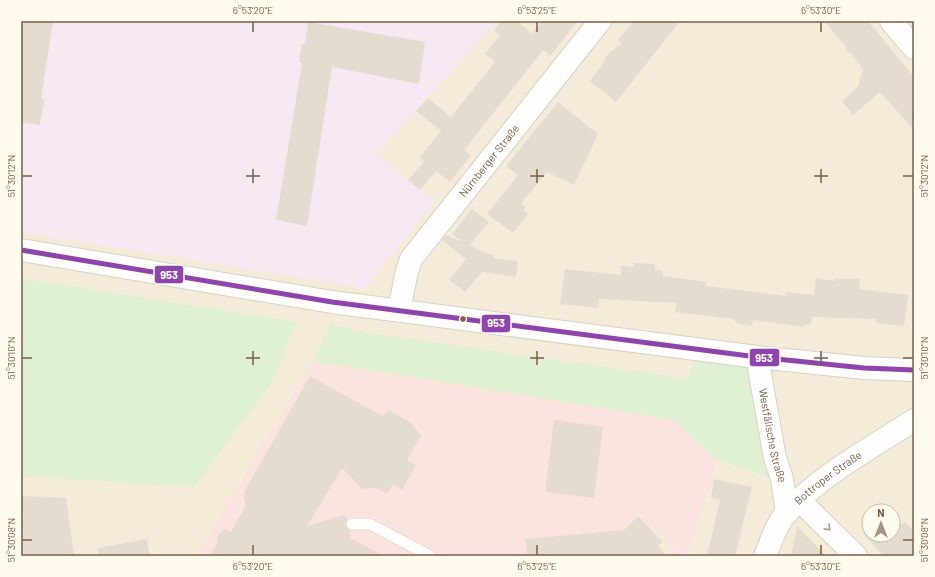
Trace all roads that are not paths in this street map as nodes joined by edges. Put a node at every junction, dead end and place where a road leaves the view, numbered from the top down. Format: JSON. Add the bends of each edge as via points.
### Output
{"nodes":[{"id":1,"x":600,"y":21,"type":"edge"},
{"id":2,"x":891,"y":21,"type":"edge"},
{"id":3,"x":914,"y":48,"type":"edge"},
{"id":4,"x":21,"y":250,"type":"edge"},
{"id":5,"x":399,"y":310,"type":"junction"},
{"id":6,"x":757,"y":357,"type":"junction"},
{"id":7,"x":914,"y":370,"type":"edge"},
{"id":8,"x":914,"y":420,"type":"edge"},
{"id":9,"x":793,"y":507,"type":"junction"},
{"id":10,"x":352,"y":524,"type":"dead end"},
{"id":11,"x":430,"y":556,"type":"edge"},
{"id":12,"x":765,"y":556,"type":"edge"},
{"id":13,"x":856,"y":556,"type":"edge"}],
"edges":[{"from":1,"to":5,"type":"street","name":"Nürnberger Straße","via":[[411,259],[406,271]]},
{"from":2,"to":3,"type":"street"},
{"from":4,"to":5,"type":"street","via":[[332,302]]},
{"from":5,"to":6,"type":"street"},
{"from":6,"to":7,"type":"street","via":[[864,368]]},
{"from":6,"to":9,"type":"street","name":"Westfälische Straße","via":[[774,458]]},
{"from":8,"to":9,"type":"street","name":"Bottroper Straße","via":[[842,466]]},
{"from":9,"to":12,"type":"street","name":"Bottroper Straße","via":[[778,525]]},
{"from":9,"to":13,"type":"street","one_way":true},
{"from":10,"to":11,"type":"lane","via":[[370,524]]}]}
